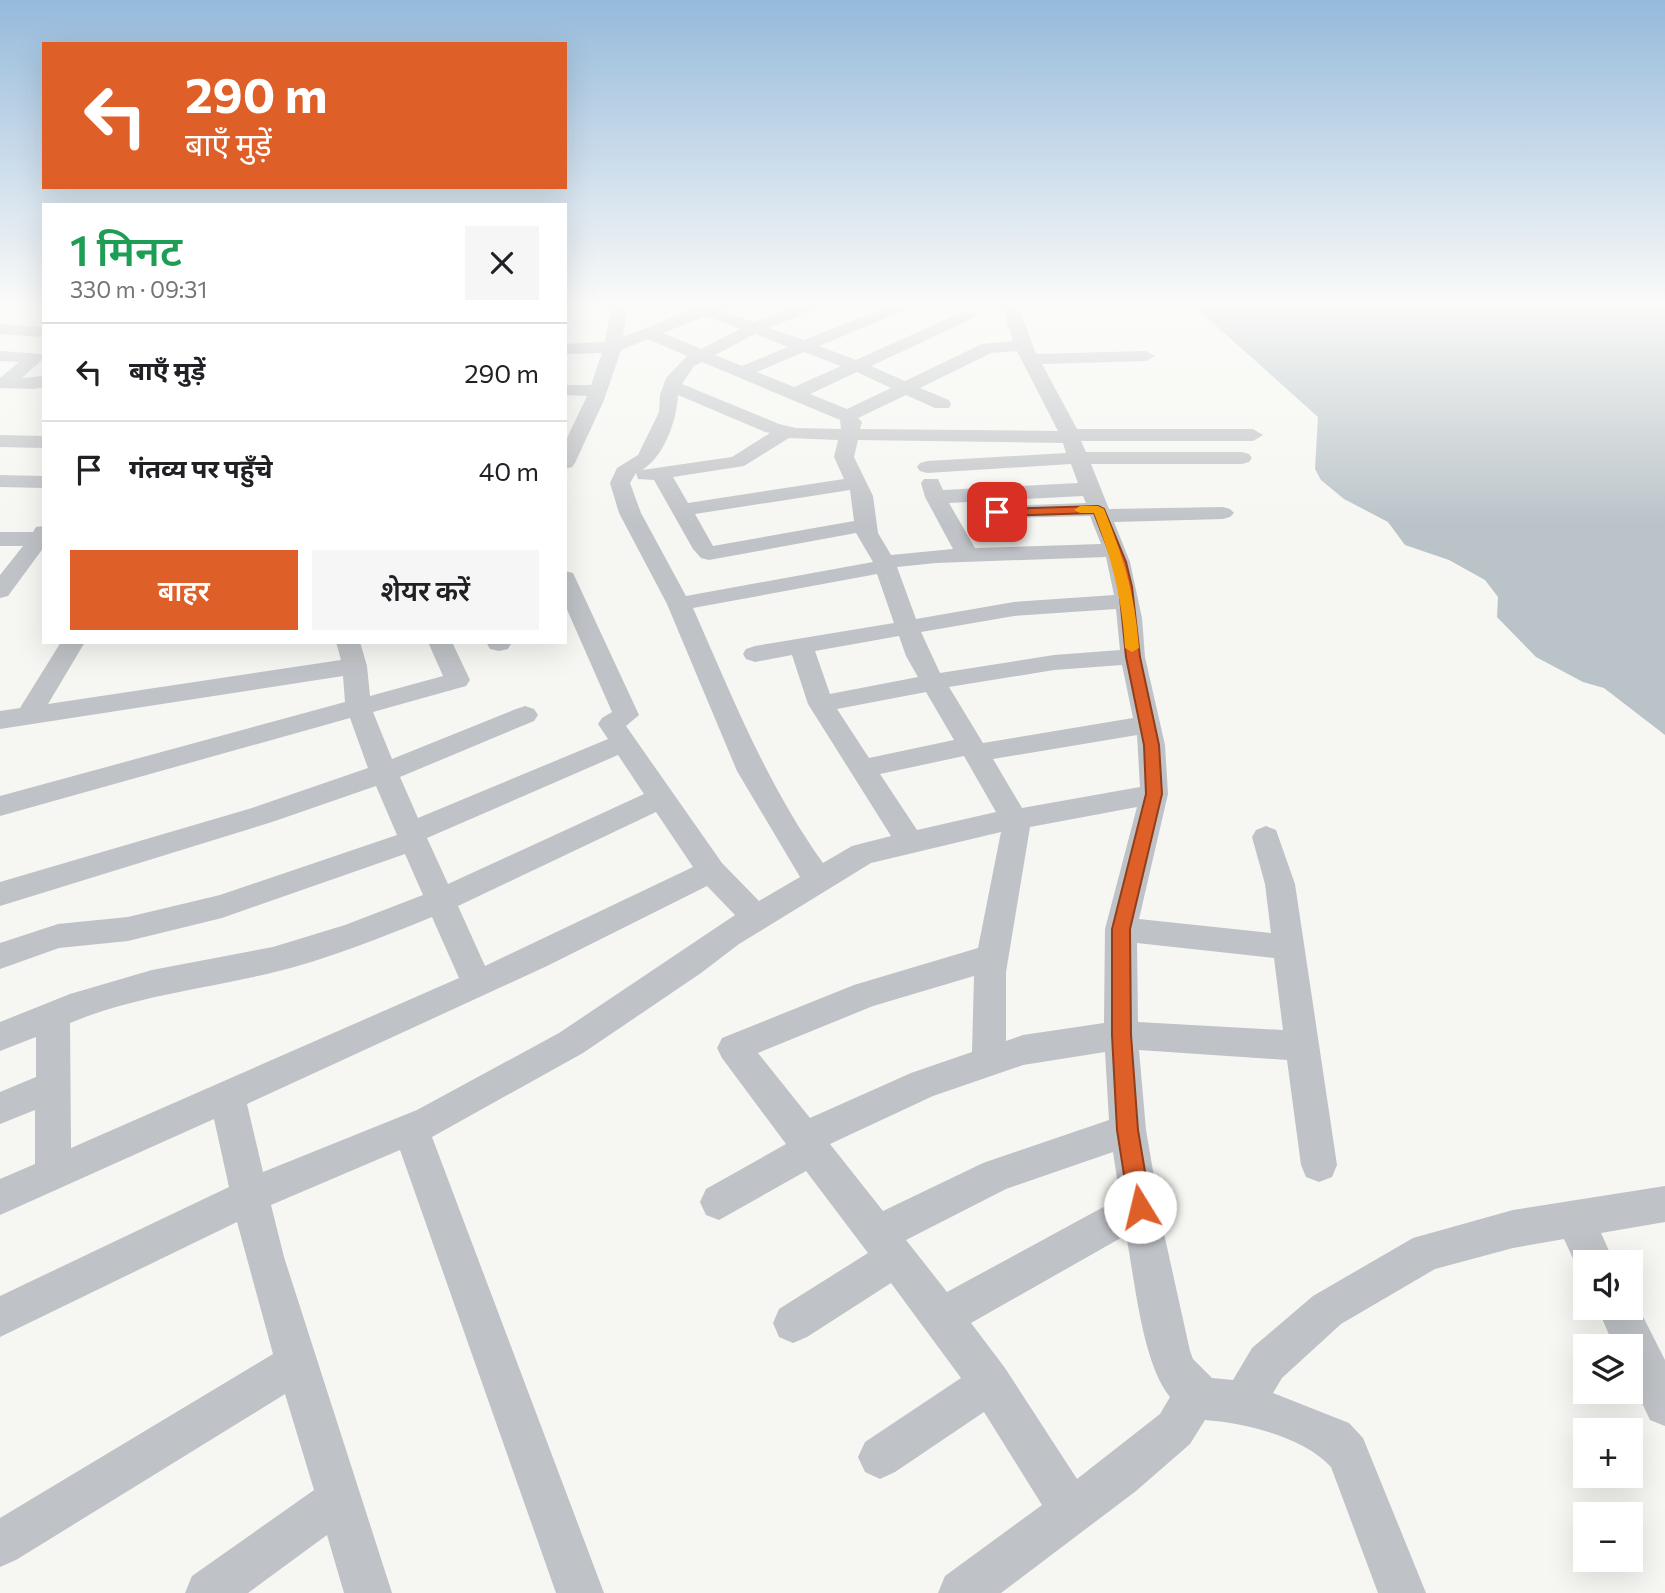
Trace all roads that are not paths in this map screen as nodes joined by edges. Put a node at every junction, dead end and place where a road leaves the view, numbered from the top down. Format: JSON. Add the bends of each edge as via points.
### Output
{"nodes":[{"id":1,"x":602,"y":377,"type":"edge"},
{"id":2,"x":678,"y":377,"type":"edge"},
{"id":3,"x":759,"y":377,"type":"edge"},
{"id":4,"x":832,"y":377,"type":"edge"},
{"id":5,"x":882,"y":377,"type":"edge"},
{"id":6,"x":928,"y":377,"type":"edge"},
{"id":7,"x":1039,"y":377,"type":"edge"},
{"id":8,"x":42,"y":382,"type":"edge"},
{"id":9,"x":3,"y":383,"type":"edge"},
{"id":10,"x":672,"y":386,"type":"junction"},
{"id":11,"x":906,"y":388,"type":"junction"},
{"id":12,"x":567,"y":390,"type":"edge"},
{"id":13,"x":597,"y":391,"type":"junction"},
{"id":14,"x":797,"y":393,"type":"junction"},
{"id":15,"x":942,"y":404,"type":"dead end"},
{"id":16,"x":1230,"y":422,"type":"dead end"},
{"id":17,"x":848,"y":426,"type":"junction"},
{"id":18,"x":785,"y":432,"type":"junction"},
{"id":19,"x":1253,"y":435,"type":"dead end"},
{"id":20,"x":920,"y":436,"type":"junction"},
{"id":21,"x":1070,"y":438,"type":"junction"},
{"id":22,"x":0,"y":441,"type":"edge"},
{"id":23,"x":42,"y":442,"type":"edge"},
{"id":24,"x":1242,"y":458,"type":"dead end"},
{"id":25,"x":567,"y":460,"type":"edge"},
{"id":26,"x":927,"y":467,"type":"junction"},
{"id":27,"x":660,"y":473,"type":"junction"},
{"id":28,"x":621,"y":478,"type":"junction"},
{"id":29,"x":0,"y":481,"type":"edge"},
{"id":30,"x":42,"y":482,"type":"edge"},
{"id":31,"x":858,"y":483,"type":"junction"},
{"id":32,"x":0,"y":500,"type":"edge"},
{"id":33,"x":42,"y":500,"type":"edge"},
{"id":34,"x":940,"y":505,"type":"junction"},
{"id":35,"x":1096,"y":505,"type":"junction"},
{"id":36,"x":681,"y":510,"type":"junction"},
{"id":37,"x":1223,"y":513,"type":"dead end"},
{"id":38,"x":865,"y":525,"type":"junction"},
{"id":39,"x":41,"y":536,"type":"edge"},
{"id":40,"x":0,"y":539,"type":"edge"},
{"id":41,"x":1115,"y":550,"type":"junction"},
{"id":42,"x":968,"y":555,"type":"junction"},
{"id":43,"x":885,"y":564,"type":"junction"},
{"id":44,"x":4,"y":582,"type":"edge"},
{"id":45,"x":567,"y":582,"type":"edge"},
{"id":46,"x":1127,"y":601,"type":"junction"},
{"id":47,"x":679,"y":604,"type":"junction"},
{"id":48,"x":908,"y":628,"type":"junction"},
{"id":49,"x":71,"y":644,"type":"edge"},
{"id":50,"x":441,"y":644,"type":"edge"},
{"id":51,"x":801,"y":646,"type":"junction"},
{"id":52,"x":351,"y":654,"type":"edge"},
{"id":53,"x":755,"y":654,"type":"dead end"},
{"id":54,"x":1133,"y":657,"type":"junction"},
{"id":55,"x":934,"y":684,"type":"junction"},
{"id":56,"x":821,"y":704,"type":"junction"},
{"id":57,"x":358,"y":705,"type":"junction"},
{"id":58,"x":525,"y":715,"type":"dead end"},
{"id":59,"x":28,"y":716,"type":"junction"},
{"id":60,"x":0,"y":720,"type":"edge"},
{"id":61,"x":1148,"y":724,"type":"junction"},
{"id":62,"x":623,"y":743,"type":"junction"},
{"id":63,"x":973,"y":749,"type":"junction"},
{"id":64,"x":862,"y":769,"type":"junction"},
{"id":65,"x":384,"y":774,"type":"junction"},
{"id":66,"x":1154,"y":794,"type":"junction"},
{"id":67,"x":660,"y":798,"type":"junction"},
{"id":68,"x":0,"y":806,"type":"edge"},
{"id":69,"x":1014,"y":818,"type":"junction"},
{"id":70,"x":412,"y":837,"type":"junction"},
{"id":71,"x":1266,"y":837,"type":"dead end"},
{"id":72,"x":909,"y":842,"type":"junction"},
{"id":73,"x":711,"y":871,"type":"junction"},
{"id":74,"x":818,"y":879,"type":"junction"},
{"id":75,"x":0,"y":894,"type":"edge"},
{"id":76,"x":441,"y":901,"type":"junction"},
{"id":77,"x":756,"y":917,"type":"junction"},
{"id":78,"x":1121,"y":929,"type":"junction"},
{"id":79,"x":1290,"y":947,"type":"junction"},
{"id":80,"x":0,"y":956,"type":"edge"},
{"id":81,"x":993,"y":957,"type":"junction"},
{"id":82,"x":477,"y":983,"type":"junction"},
{"id":83,"x":52,"y":1016,"type":"junction"},
{"id":84,"x":1122,"y":1035,"type":"junction"},
{"id":85,"x":0,"y":1037,"type":"edge"},
{"id":86,"x":1303,"y":1046,"type":"junction"},
{"id":87,"x":989,"y":1062,"type":"junction"},
{"id":88,"x":53,"y":1086,"type":"junction"},
{"id":89,"x":227,"y":1096,"type":"junction"},
{"id":90,"x":0,"y":1108,"type":"edge"},
{"id":91,"x":411,"y":1129,"type":"junction"},
{"id":92,"x":1128,"y":1130,"type":"junction"},
{"id":93,"x":808,"y":1143,"type":"junction"},
{"id":94,"x":1319,"y":1165,"type":"dead end"},
{"id":95,"x":53,"y":1173,"type":"junction"},
{"id":96,"x":249,"y":1196,"type":"junction"},
{"id":97,"x":0,"y":1197,"type":"edge"},
{"id":98,"x":719,"y":1202,"type":"dead end"},
{"id":99,"x":1665,"y":1204,"type":"edge"},
{"id":100,"x":1140,"y":1207,"type":"junction"},
{"id":101,"x":1574,"y":1219,"type":"junction"},
{"id":102,"x":888,"y":1245,"type":"junction"},
{"id":103,"x":1589,"y":1250,"type":"edge"},
{"id":104,"x":0,"y":1317,"type":"edge"},
{"id":105,"x":941,"y":1317,"type":"junction"},
{"id":106,"x":1623,"y":1320,"type":"edge"},
{"id":107,"x":793,"y":1323,"type":"dead end"},
{"id":108,"x":297,"y":1363,"type":"junction"},
{"id":109,"x":990,"y":1384,"type":"junction"},
{"id":110,"x":1198,"y":1393,"type":"junction"},
{"id":111,"x":1243,"y":1405,"type":"junction"},
{"id":112,"x":1665,"y":1405,"type":"edge"},
{"id":113,"x":880,"y":1457,"type":"dead end"},
{"id":114,"x":339,"y":1499,"type":"junction"},
{"id":115,"x":1072,"y":1510,"type":"junction"},
{"id":116,"x":0,"y":1544,"type":"edge"},
{"id":117,"x":209,"y":1593,"type":"edge"},
{"id":118,"x":368,"y":1593,"type":"edge"},
{"id":119,"x":580,"y":1593,"type":"edge"},
{"id":120,"x":962,"y":1593,"type":"edge"},
{"id":121,"x":1402,"y":1593,"type":"edge"}],
"edges":[{"from":1,"to":13,"type":"street"},
{"from":2,"to":10,"type":"street"},
{"from":3,"to":14,"type":"street"},
{"from":4,"to":14,"type":"street"},
{"from":5,"to":11,"type":"street"},
{"from":6,"to":11,"type":"street"},
{"from":7,"to":21,"type":"street"},
{"from":8,"to":9,"type":"street"},
{"from":10,"to":18,"type":"street"},
{"from":10,"to":28,"type":"street","via":[[668,412],[646,459]]},
{"from":11,"to":15,"type":"street"},
{"from":11,"to":17,"type":"street"},
{"from":12,"to":13,"type":"street"},
{"from":13,"to":25,"type":"street"},
{"from":14,"to":17,"type":"street"},
{"from":16,"to":21,"type":"street"},
{"from":17,"to":18,"type":"street"},
{"from":17,"to":20,"type":"street"},
{"from":17,"to":31,"type":"street","via":[[844,457]]},
{"from":18,"to":27,"type":"street","via":[[737,462]]},
{"from":19,"to":21,"type":"street"},
{"from":20,"to":21,"type":"street"},
{"from":20,"to":26,"type":"street"},
{"from":21,"to":24,"type":"street"},
{"from":21,"to":26,"type":"street"},
{"from":21,"to":35,"type":"street"},
{"from":22,"to":23,"type":"street"},
{"from":26,"to":34,"type":"street"},
{"from":27,"to":28,"type":"street"},
{"from":27,"to":36,"type":"street"},
{"from":28,"to":47,"type":"street","via":[[630,513]]},
{"from":29,"to":30,"type":"street"},
{"from":31,"to":36,"type":"street"},
{"from":31,"to":38,"type":"street"},
{"from":32,"to":33,"type":"street"},
{"from":34,"to":35,"type":"street"},
{"from":34,"to":42,"type":"street"},
{"from":35,"to":37,"type":"street"},
{"from":35,"to":41,"type":"street"},
{"from":36,"to":38,"type":"street","via":[[709,553]]},
{"from":38,"to":43,"type":"street"},
{"from":39,"to":40,"type":"street"},
{"from":39,"to":44,"type":"street"},
{"from":41,"to":42,"type":"street"},
{"from":41,"to":46,"type":"street"},
{"from":42,"to":43,"type":"street"},
{"from":43,"to":47,"type":"street"},
{"from":43,"to":48,"type":"street"},
{"from":45,"to":62,"type":"street","via":[[626,715],[611,724]]},
{"from":46,"to":48,"type":"street","via":[[1034,606]]},
{"from":46,"to":54,"type":"street"},
{"from":47,"to":74,"type":"street","via":[[751,771]]},
{"from":48,"to":51,"type":"street"},
{"from":48,"to":55,"type":"street"},
{"from":49,"to":59,"type":"street"},
{"from":50,"to":57,"type":"street","via":[[457,680]]},
{"from":51,"to":53,"type":"street"},
{"from":51,"to":56,"type":"street"},
{"from":52,"to":57,"type":"street"},
{"from":52,"to":59,"type":"street"},
{"from":54,"to":55,"type":"street","via":[[1088,658]]},
{"from":54,"to":61,"type":"street"},
{"from":55,"to":56,"type":"street"},
{"from":55,"to":63,"type":"street"},
{"from":56,"to":64,"type":"street"},
{"from":57,"to":65,"type":"street"},
{"from":57,"to":68,"type":"street"},
{"from":58,"to":65,"type":"street"},
{"from":59,"to":60,"type":"street"},
{"from":61,"to":63,"type":"street"},
{"from":61,"to":66,"type":"street"},
{"from":62,"to":67,"type":"street"},
{"from":62,"to":70,"type":"street"},
{"from":63,"to":64,"type":"street"},
{"from":63,"to":69,"type":"street"},
{"from":64,"to":72,"type":"street"},
{"from":65,"to":70,"type":"street"},
{"from":65,"to":75,"type":"street","via":[[198,836]]},
{"from":66,"to":69,"type":"street"},
{"from":66,"to":78,"type":"street"},
{"from":67,"to":73,"type":"street"},
{"from":67,"to":76,"type":"street"},
{"from":69,"to":72,"type":"street"},
{"from":69,"to":81,"type":"street"},
{"from":70,"to":76,"type":"street"},
{"from":70,"to":80,"type":"street","via":[[222,906],[128,929],[58,936]]},
{"from":71,"to":79,"type":"street","via":[[1280,884]]},
{"from":72,"to":74,"type":"street","via":[[862,855]]},
{"from":73,"to":77,"type":"street"},
{"from":73,"to":82,"type":"street"},
{"from":74,"to":77,"type":"street"},
{"from":76,"to":82,"type":"street"},
{"from":76,"to":83,"type":"street","via":[[273,960],[152,983]]},
{"from":77,"to":91,"type":"street","via":[[571,1043]]},
{"from":78,"to":79,"type":"street"},
{"from":78,"to":84,"type":"street"},
{"from":79,"to":86,"type":"street"},
{"from":81,"to":87,"type":"street"},
{"from":81,"to":93,"type":"street","via":[[866,995],[734,1048]]},
{"from":82,"to":89,"type":"street"},
{"from":83,"to":85,"type":"street"},
{"from":83,"to":88,"type":"street"},
{"from":84,"to":86,"type":"street"},
{"from":84,"to":87,"type":"street","via":[[1023,1050]]},
{"from":84,"to":92,"type":"street"},
{"from":86,"to":94,"type":"street"},
{"from":87,"to":93,"type":"street","via":[[923,1084]]},
{"from":88,"to":90,"type":"street"},
{"from":88,"to":95,"type":"street"},
{"from":89,"to":95,"type":"street"},
{"from":89,"to":96,"type":"street"},
{"from":91,"to":96,"type":"street"},
{"from":91,"to":119,"type":"street"},
{"from":92,"to":100,"type":"street"},
{"from":92,"to":102,"type":"street","via":[[996,1175]]},
{"from":93,"to":98,"type":"street"},
{"from":93,"to":102,"type":"street"},
{"from":95,"to":97,"type":"street"},
{"from":96,"to":104,"type":"street"},
{"from":96,"to":108,"type":"street"},
{"from":99,"to":101,"type":"street"},
{"from":100,"to":105,"type":"street"},
{"from":100,"to":110,"type":"street","via":[[1169,1351],[1177,1373]]},
{"from":101,"to":103,"type":"street"},
{"from":101,"to":111,"type":"street","via":[[1513,1229],[1427,1252],[1327,1310],[1267,1363]]},
{"from":102,"to":105,"type":"street"},
{"from":102,"to":107,"type":"street"},
{"from":105,"to":109,"type":"street"},
{"from":106,"to":112,"type":"street"},
{"from":108,"to":114,"type":"street"},
{"from":108,"to":116,"type":"street"},
{"from":109,"to":113,"type":"street"},
{"from":109,"to":115,"type":"street"},
{"from":110,"to":111,"type":"street","via":[[1206,1399]]},
{"from":110,"to":115,"type":"street","via":[[1175,1429]]},
{"from":111,"to":121,"type":"street","via":[[1334,1438],[1348,1453]]},
{"from":114,"to":117,"type":"street"},
{"from":114,"to":118,"type":"street"},
{"from":115,"to":120,"type":"street"}]}
